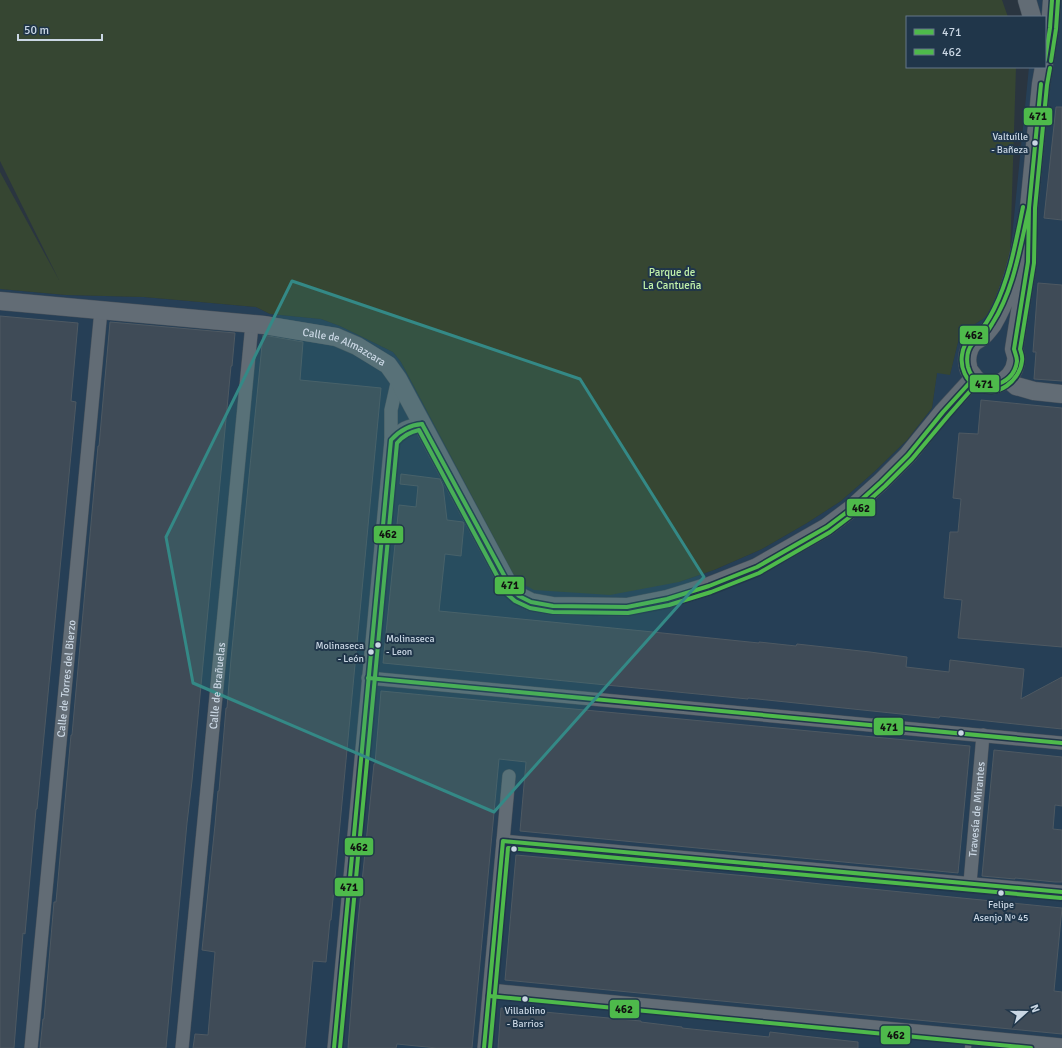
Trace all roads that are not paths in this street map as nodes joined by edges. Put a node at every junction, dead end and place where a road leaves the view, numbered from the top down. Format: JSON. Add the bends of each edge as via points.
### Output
{"nodes":[{"id":1,"x":1027,"y":0,"type":"edge"},
{"id":2,"x":1052,"y":0,"type":"edge"},
{"id":3,"x":1032,"y":16,"type":"edge"},
{"id":4,"x":1046,"y":54,"type":"edge"},
{"id":5,"x":1041,"y":73,"type":"edge"},
{"id":6,"x":1030,"y":208,"type":"junction"},
{"id":7,"x":0,"y":301,"type":"edge"},
{"id":8,"x":101,"y":310,"type":"junction"},
{"id":9,"x":252,"y":324,"type":"junction"},
{"id":10,"x":983,"y":336,"type":"junction"},
{"id":11,"x":1014,"y":349,"type":"junction"},
{"id":12,"x":974,"y":378,"type":"junction"},
{"id":13,"x":398,"y":379,"type":"junction"},
{"id":14,"x":1008,"y":379,"type":"junction"},
{"id":15,"x":1062,"y":394,"type":"edge"},
{"id":16,"x":422,"y":424,"type":"junction"},
{"id":17,"x":391,"y":440,"type":"junction"},
{"id":18,"x":368,"y":678,"type":"junction"},
{"id":19,"x":983,"y":735,"type":"junction"},
{"id":20,"x":1062,"y":743,"type":"edge"},
{"id":21,"x":509,"y":776,"type":"dead end"},
{"id":22,"x":503,"y":841,"type":"junction"},
{"id":23,"x":970,"y":883,"type":"junction"},
{"id":24,"x":1062,"y":892,"type":"edge"},
{"id":25,"x":490,"y":990,"type":"junction"},
{"id":26,"x":968,"y":1042,"type":"edge"},
{"id":27,"x":1062,"y":1045,"type":"edge"},
{"id":28,"x":31,"y":1048,"type":"edge"},
{"id":29,"x":182,"y":1048,"type":"edge"},
{"id":30,"x":334,"y":1048,"type":"edge"},
{"id":31,"x":484,"y":1048,"type":"edge"}],
"edges":[{"from":1,"to":3,"type":"street"},
{"from":2,"to":4,"type":"street"},
{"from":5,"to":6,"type":"street"},
{"from":6,"to":10,"type":"street","via":[[1017,263],[1004,300],[992,325]]},
{"from":6,"to":11,"type":"street","via":[[1028,262]]},
{"from":7,"to":8,"type":"street","name":"Calle de Almazcara"},
{"from":8,"to":9,"type":"street","name":"Calle de Almazcara"},
{"from":8,"to":28,"type":"street","name":"Calle de Torres del Bierzo"},
{"from":9,"to":13,"type":"street","name":"Calle de Almazcara","via":[[336,337],[357,346],[388,366]]},
{"from":9,"to":29,"type":"street","name":"Calle de Brañuelas"},
{"from":10,"to":11,"type":"street","via":[[995,335],[1006,340]]},
{"from":10,"to":12,"type":"street","via":[[973,343],[967,354],[968,367]]},
{"from":11,"to":14,"type":"street","via":[[1016,365]]},
{"from":12,"to":14,"type":"street","via":[[991,385],[1000,384]]},
{"from":12,"to":16,"type":"street","name":"Calle de Almazcara","via":[[908,455],[851,509],[828,527],[757,567],[709,586],[627,607],[553,606],[531,602],[512,590]]},
{"from":13,"to":16,"type":"street","name":"Calle de Almazcara"},
{"from":13,"to":17,"type":"street","via":[[391,410]]},
{"from":14,"to":15,"type":"street","via":[[1016,386],[1034,391]]},
{"from":16,"to":17,"type":"street","via":[[405,427]]},
{"from":17,"to":18,"type":"street"},
{"from":18,"to":19,"type":"street"},
{"from":18,"to":30,"type":"street"},
{"from":19,"to":20,"type":"street"},
{"from":19,"to":23,"type":"street","name":"Travesía de Mirantes"},
{"from":21,"to":22,"type":"street"},
{"from":22,"to":23,"type":"street"},
{"from":22,"to":25,"type":"street"},
{"from":23,"to":24,"type":"street"},
{"from":25,"to":26,"type":"street"},
{"from":25,"to":31,"type":"street"},
{"from":26,"to":27,"type":"street"}]}
